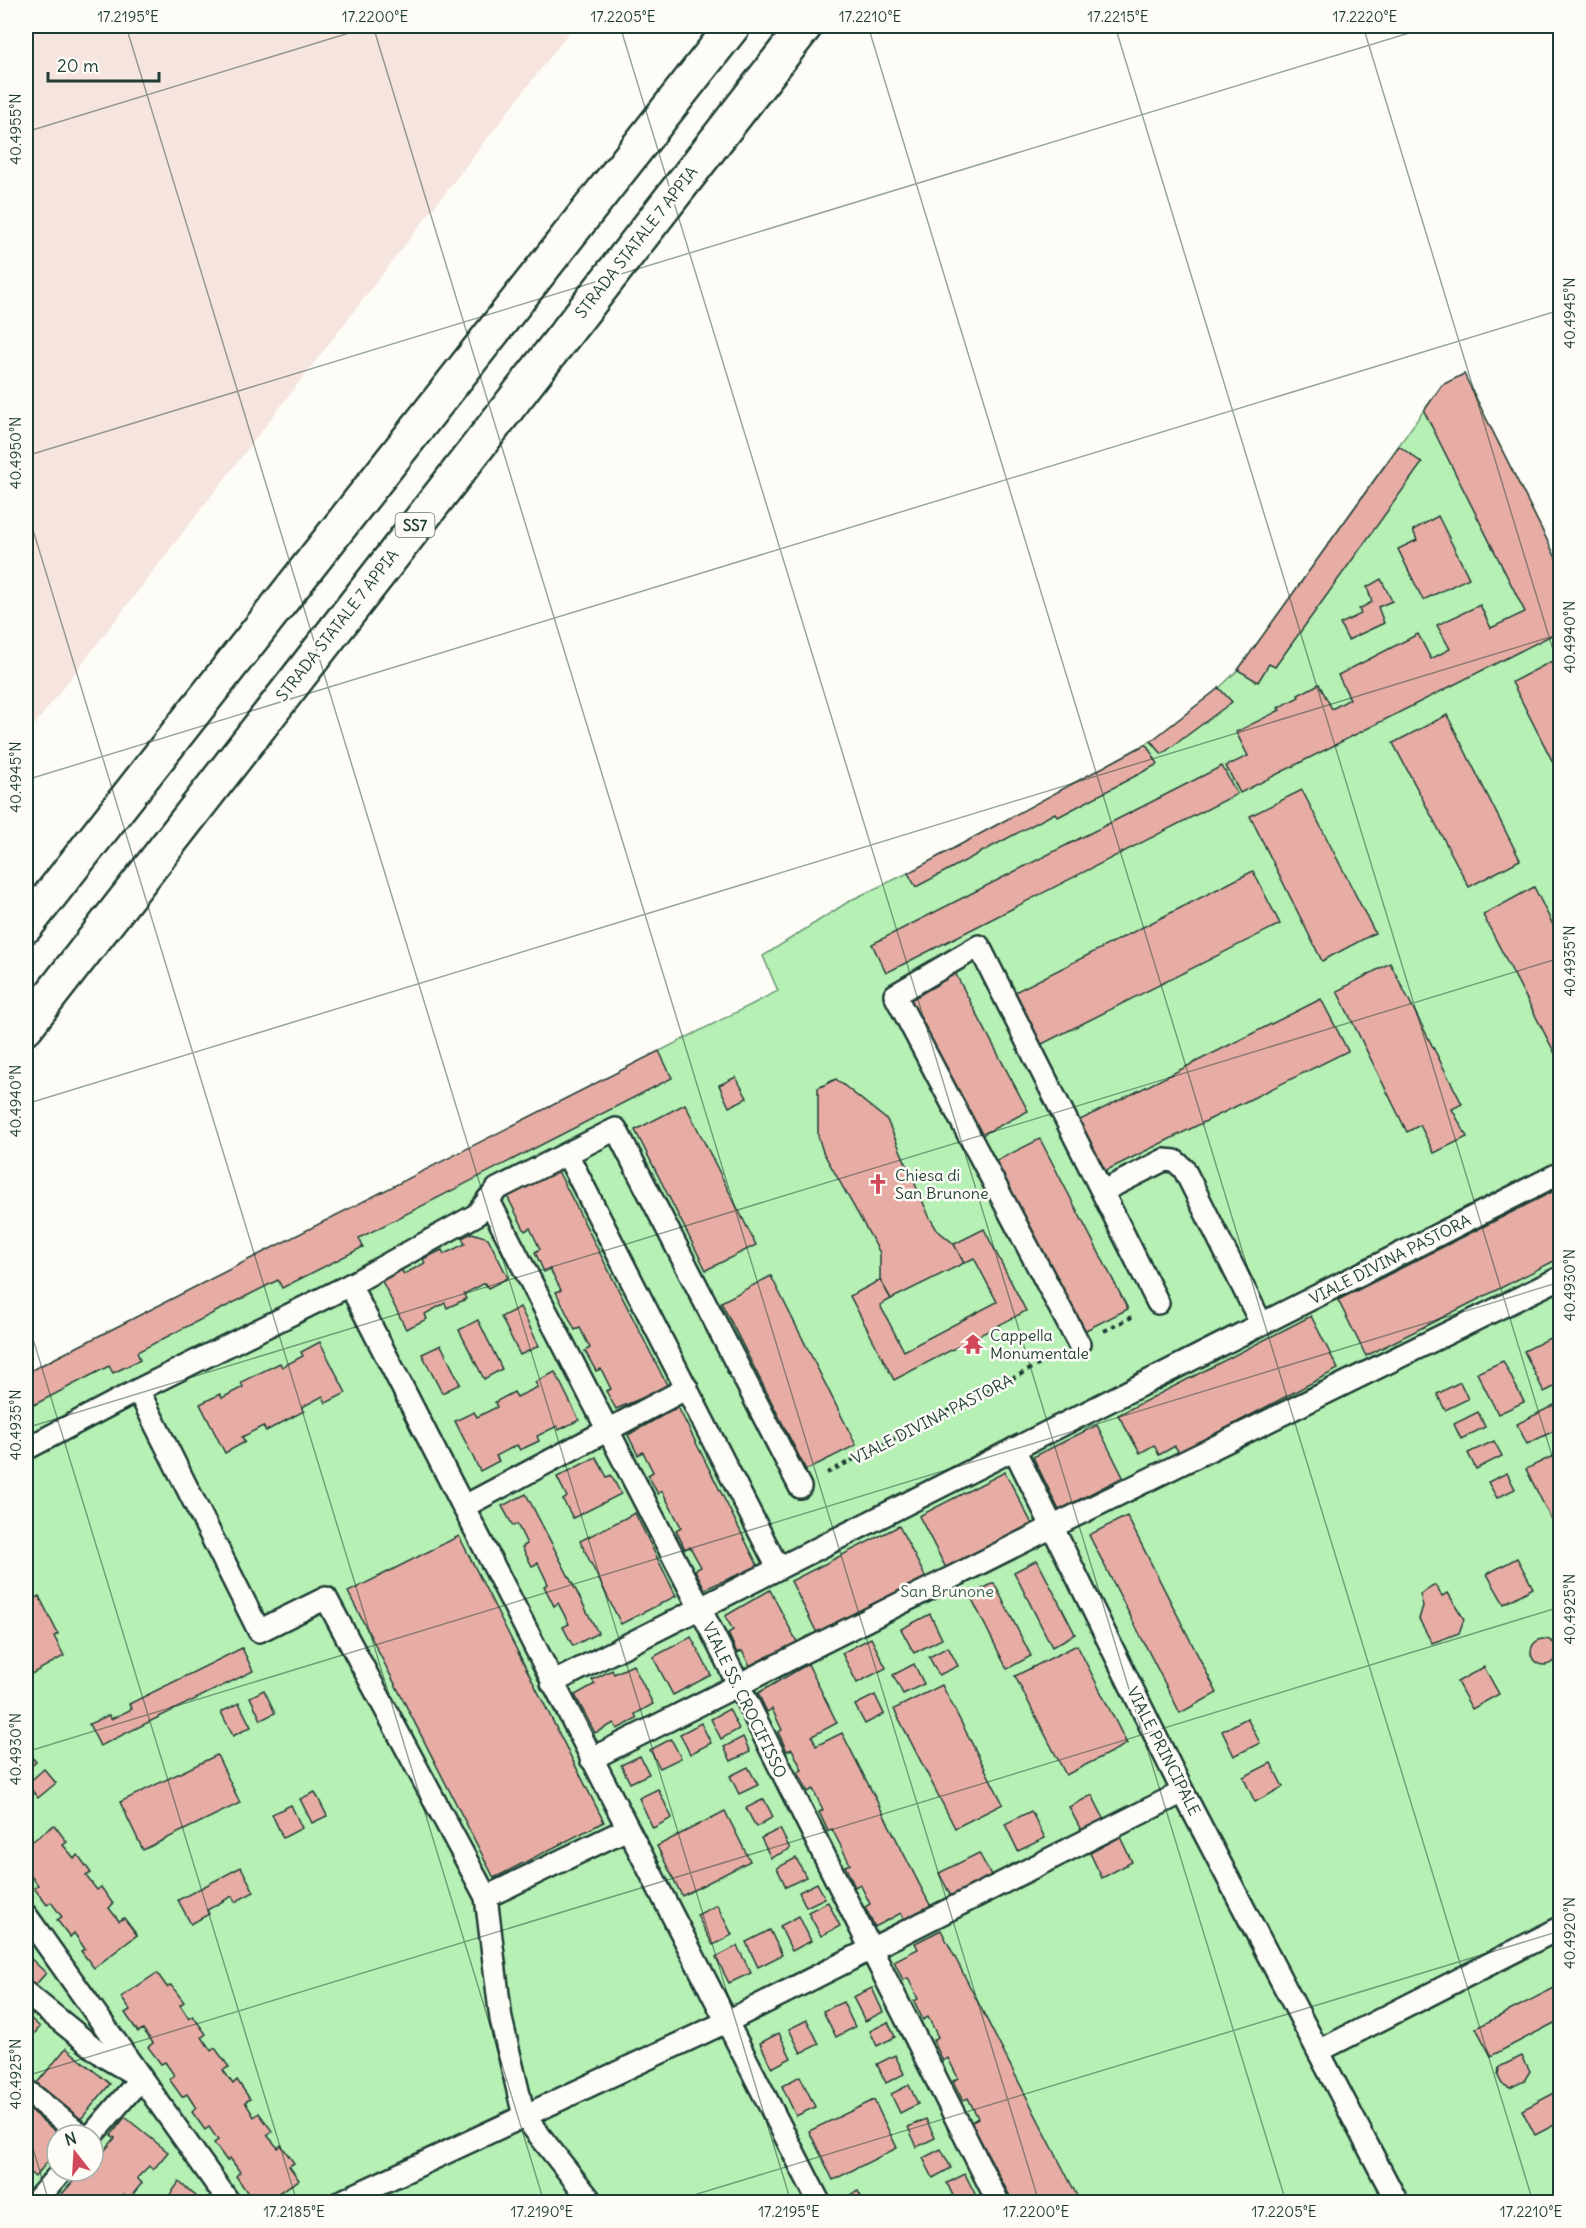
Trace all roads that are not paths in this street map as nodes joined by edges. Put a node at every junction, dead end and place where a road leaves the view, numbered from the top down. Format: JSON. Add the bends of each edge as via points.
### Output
{"nodes":[{"id":1,"x":733,"y":26,"type":"edge"},
{"id":2,"x":806,"y":26,"type":"edge"},
{"id":3,"x":26,"y":926,"type":"edge"},
{"id":4,"x":26,"y":1027,"type":"edge"},
{"id":5,"x":567,"y":1154,"type":"junction"},
{"id":6,"x":1560,"y":1173,"type":"edge"},
{"id":7,"x":1102,"y":1191,"type":"junction"},
{"id":8,"x":488,"y":1199,"type":"junction"},
{"id":9,"x":1560,"y":1278,"type":"edge"},
{"id":10,"x":350,"y":1285,"type":"junction"},
{"id":11,"x":1158,"y":1303,"type":"road end"},
{"id":12,"x":1261,"y":1323,"type":"junction"},
{"id":13,"x":1079,"y":1344,"type":"road end"},
{"id":14,"x":687,"y":1388,"type":"junction"},
{"id":15,"x":138,"y":1390,"type":"junction"},
{"id":16,"x":607,"y":1430,"type":"junction"},
{"id":17,"x":26,"y":1449,"type":"edge"},
{"id":18,"x":1014,"y":1449,"type":"junction"},
{"id":19,"x":800,"y":1487,"type":"road end"},
{"id":20,"x":463,"y":1507,"type":"junction"},
{"id":21,"x":1052,"y":1527,"type":"junction"},
{"id":22,"x":778,"y":1568,"type":"junction"},
{"id":23,"x":700,"y":1608,"type":"junction"},
{"id":24,"x":552,"y":1683,"type":"junction"},
{"id":25,"x":737,"y":1686,"type":"junction"},
{"id":26,"x":591,"y":1759,"type":"junction"},
{"id":27,"x":1184,"y":1792,"type":"junction"},
{"id":28,"x":627,"y":1829,"type":"junction"},
{"id":29,"x":486,"y":1898,"type":"junction"},
{"id":30,"x":26,"y":1915,"type":"edge"},
{"id":31,"x":1560,"y":1928,"type":"edge"},
{"id":32,"x":869,"y":1950,"type":"junction"},
{"id":33,"x":26,"y":1993,"type":"edge"},
{"id":34,"x":726,"y":2022,"type":"junction"},
{"id":35,"x":1319,"y":2051,"type":"junction"},
{"id":36,"x":141,"y":2078,"type":"junction"},
{"id":37,"x":26,"y":2090,"type":"edge"},
{"id":38,"x":524,"y":2116,"type":"junction"},
{"id":39,"x":66,"y":2123,"type":"edge"},
{"id":40,"x":102,"y":2123,"type":"edge"},
{"id":41,"x":50,"y":2183,"type":"edge"},
{"id":42,"x":37,"y":2196,"type":"edge"},
{"id":43,"x":229,"y":2202,"type":"edge"},
{"id":44,"x":340,"y":2202,"type":"edge"},
{"id":45,"x":592,"y":2202,"type":"edge"},
{"id":46,"x":819,"y":2202,"type":"edge"},
{"id":47,"x":998,"y":2202,"type":"edge"},
{"id":48,"x":1397,"y":2202,"type":"edge"}],
"edges":[{"from":1,"to":3,"type":"highway"},
{"from":2,"to":4,"type":"highway","name":"STRADA STATALE 7 APPIA","number":"SS7"},
{"from":5,"to":8,"type":"lane","via":[[497,1189]]},
{"from":5,"to":14,"type":"lane"},
{"from":5,"to":19,"type":"lane","via":[[616,1129]]},
{"from":6,"to":12,"type":"lane","name":"VIALE DIVINA PASTORA"},
{"from":7,"to":11,"type":"lane"},
{"from":7,"to":12,"type":"lane","via":[[1164,1160],[1175,1161],[1184,1169]]},
{"from":7,"to":13,"type":"lane","via":[[979,946],[895,995]]},
{"from":8,"to":10,"type":"lane","via":[[476,1215]]},
{"from":8,"to":16,"type":"lane","name":"VIALE SS. CROCIFISSO"},
{"from":9,"to":21,"type":"lane"},
{"from":10,"to":15,"type":"lane"},
{"from":10,"to":20,"type":"lane"},
{"from":12,"to":18,"type":"lane","name":"VIALE DIVINA PASTORA"},
{"from":14,"to":16,"type":"lane"},
{"from":14,"to":22,"type":"lane"},
{"from":15,"to":17,"type":"lane"},
{"from":15,"to":29,"type":"lane","via":[[259,1631],[326,1598]]},
{"from":16,"to":20,"type":"lane"},
{"from":16,"to":23,"type":"lane","name":"VIALE SS. CROCIFISSO"},
{"from":18,"to":21,"type":"lane","name":"VIALE PRINCIPALE"},
{"from":18,"to":22,"type":"lane","name":"VIALE DIVINA PASTORA"},
{"from":20,"to":24,"type":"lane"},
{"from":21,"to":25,"type":"lane"},
{"from":21,"to":27,"type":"lane","name":"VIALE PRINCIPALE"},
{"from":22,"to":23,"type":"lane","name":"VIALE DIVINA PASTORA"},
{"from":23,"to":24,"type":"lane","name":"VIALE DIVINA PASTORA"},
{"from":23,"to":25,"type":"lane","name":"VIALE SS. CROCIFISSO"},
{"from":24,"to":26,"type":"lane"},
{"from":25,"to":26,"type":"lane"},
{"from":25,"to":32,"type":"lane","name":"VIALE SS. CROCIFISSO"},
{"from":26,"to":28,"type":"lane"},
{"from":27,"to":32,"type":"lane"},
{"from":27,"to":35,"type":"lane","name":"VIALE PRINCIPALE"},
{"from":28,"to":29,"type":"lane"},
{"from":28,"to":34,"type":"lane"},
{"from":29,"to":38,"type":"lane","via":[[501,2019]]},
{"from":30,"to":36,"type":"lane"},
{"from":31,"to":35,"type":"lane"},
{"from":32,"to":34,"type":"lane"},
{"from":32,"to":47,"type":"lane","name":"VIALE SS. CROCIFISSO"},
{"from":33,"to":36,"type":"lane","via":[[105,2056]]},
{"from":34,"to":38,"type":"lane"},
{"from":34,"to":46,"type":"lane"},
{"from":35,"to":48,"type":"lane","name":"VIALE PRINCIPALE"},
{"from":36,"to":40,"type":"lane"},
{"from":36,"to":43,"type":"lane"},
{"from":37,"to":39,"type":"lane"},
{"from":38,"to":44,"type":"lane"},
{"from":38,"to":45,"type":"lane"},
{"from":41,"to":42,"type":"lane"}]}
